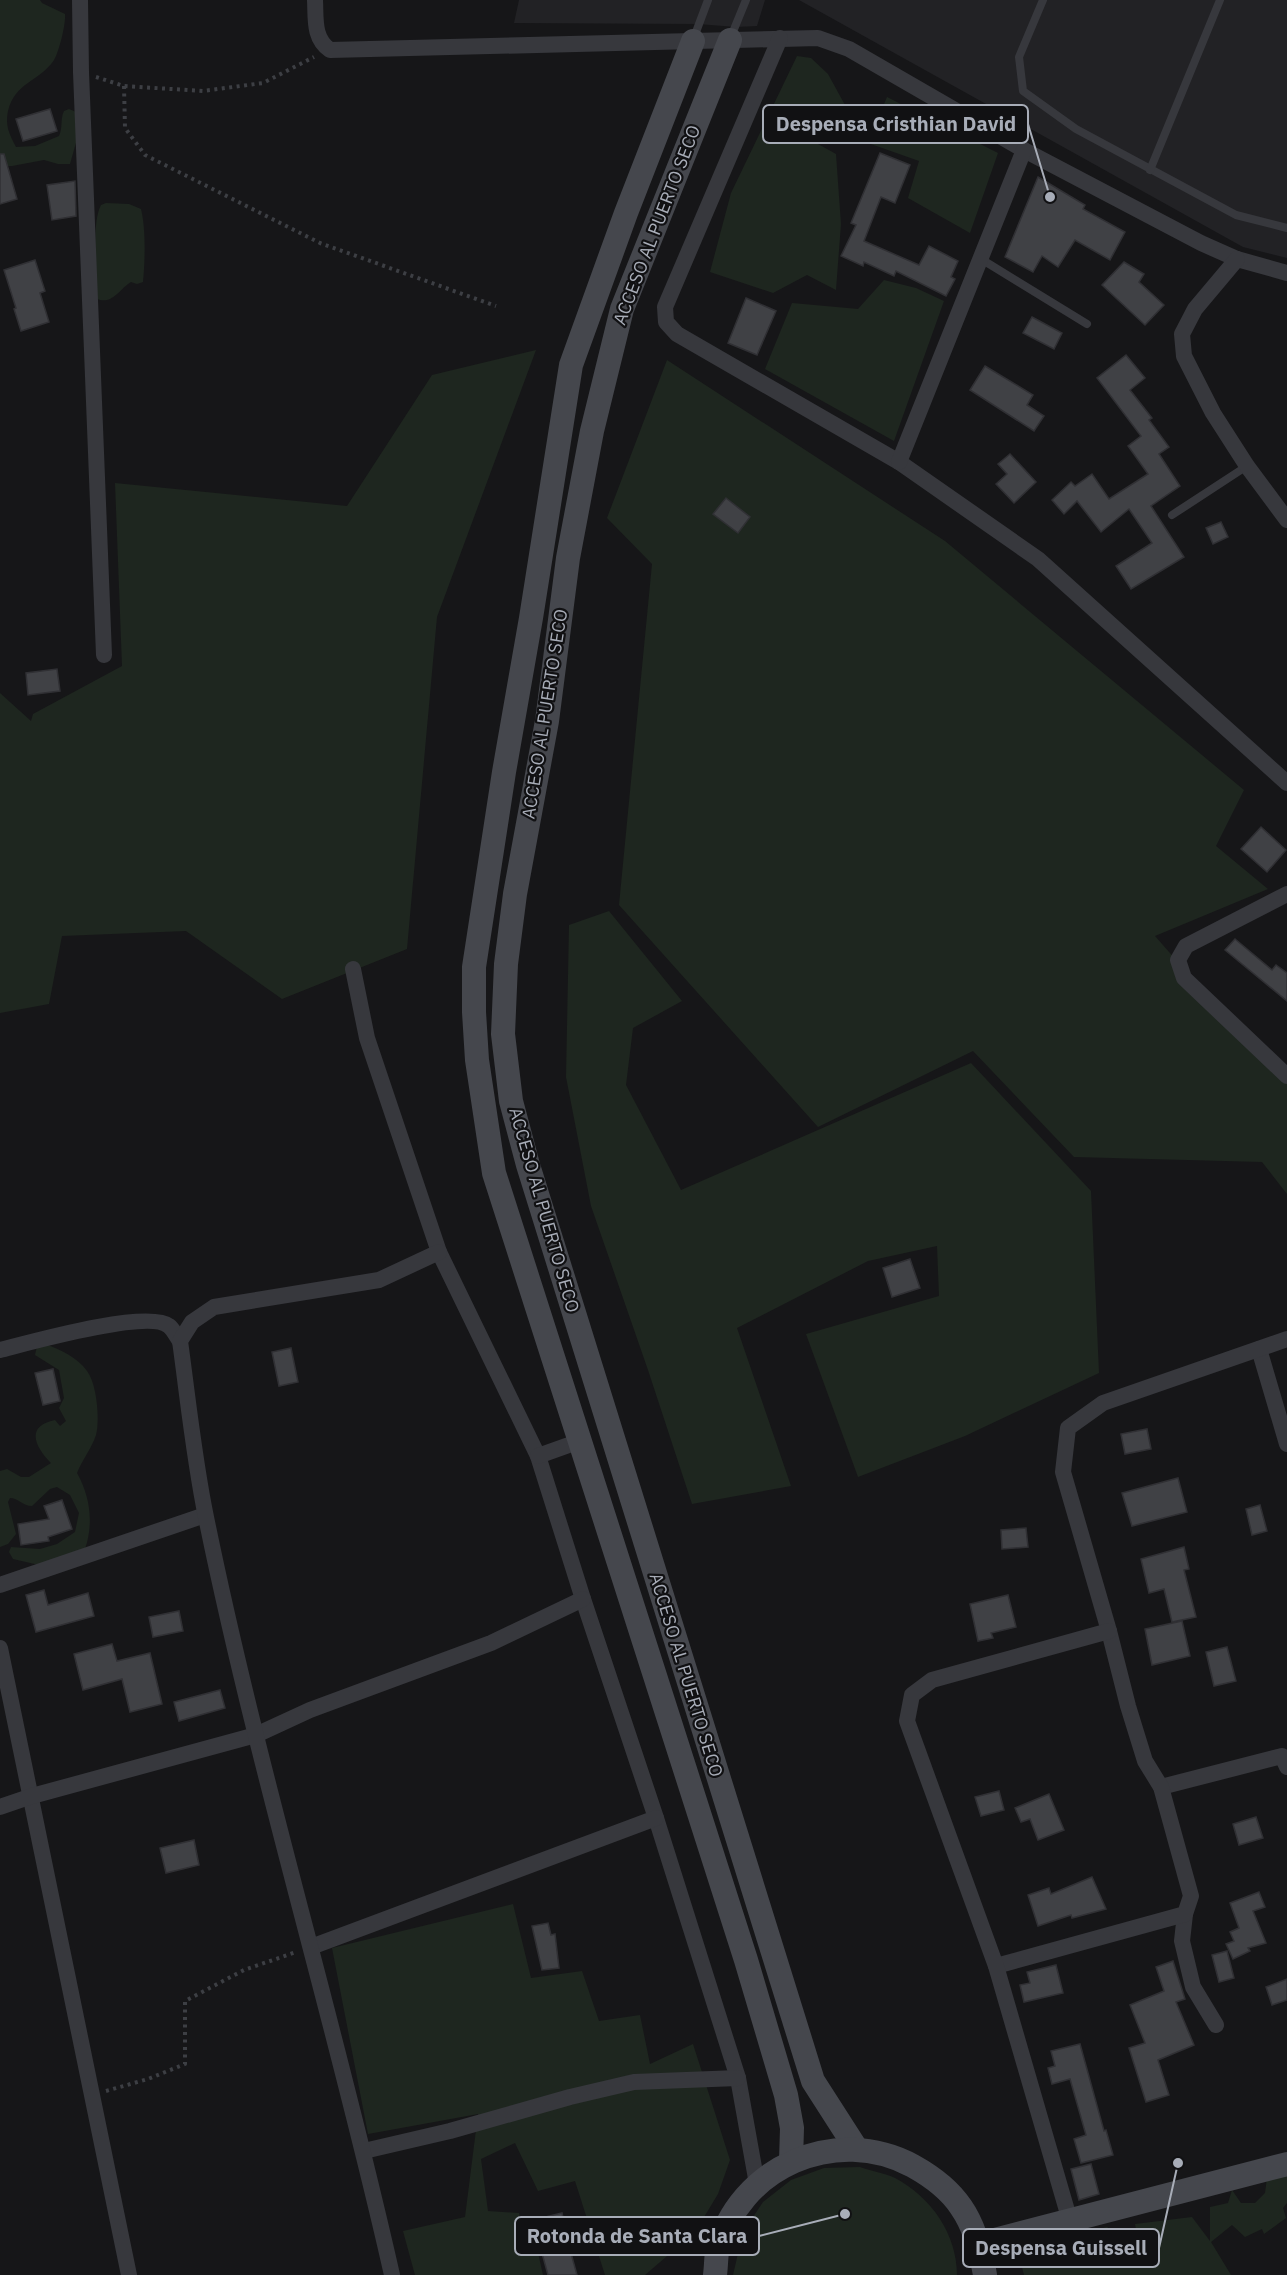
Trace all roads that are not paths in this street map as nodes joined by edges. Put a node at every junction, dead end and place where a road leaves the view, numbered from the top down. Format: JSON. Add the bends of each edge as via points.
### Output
{"nodes":[{"id":1,"x":80,"y":0,"type":"edge"},
{"id":2,"x":315,"y":0,"type":"edge"},
{"id":3,"x":708,"y":0,"type":"edge"},
{"id":4,"x":746,"y":0,"type":"edge"},
{"id":5,"x":1043,"y":0,"type":"edge"},
{"id":6,"x":1220,"y":0,"type":"edge"},
{"id":7,"x":780,"y":38,"type":"junction"},
{"id":8,"x":730,"y":40,"type":"junction"},
{"id":9,"x":693,"y":41,"type":"junction"},
{"id":10,"x":1024,"y":150,"type":"junction"},
{"id":11,"x":1150,"y":170,"type":"junction"},
{"id":12,"x":1287,"y":228,"type":"edge"},
{"id":13,"x":981,"y":259,"type":"junction"},
{"id":14,"x":1237,"y":259,"type":"junction"},
{"id":15,"x":1287,"y":273,"type":"edge"},
{"id":16,"x":1087,"y":324,"type":"dead end"},
{"id":17,"x":899,"y":462,"type":"junction"},
{"id":18,"x":1247,"y":466,"type":"junction"},
{"id":19,"x":1172,"y":515,"type":"dead end"},
{"id":20,"x":1287,"y":520,"type":"edge"},
{"id":21,"x":104,"y":655,"type":"dead end"},
{"id":22,"x":1287,"y":783,"type":"edge"},
{"id":23,"x":1287,"y":894,"type":"edge"},
{"id":24,"x":353,"y":969,"type":"dead end"},
{"id":25,"x":1287,"y":1076,"type":"edge"},
{"id":26,"x":439,"y":1252,"type":"junction"},
{"id":27,"x":1287,"y":1339,"type":"edge"},
{"id":28,"x":180,"y":1341,"type":"junction"},
{"id":29,"x":1260,"y":1349,"type":"junction"},
{"id":30,"x":0,"y":1350,"type":"edge"},
{"id":31,"x":580,"y":1441,"type":"junction"},
{"id":32,"x":1287,"y":1444,"type":"edge"},
{"id":33,"x":538,"y":1456,"type":"junction"},
{"id":34,"x":205,"y":1515,"type":"junction"},
{"id":35,"x":0,"y":1585,"type":"edge"},
{"id":36,"x":583,"y":1599,"type":"junction"},
{"id":37,"x":1109,"y":1631,"type":"junction"},
{"id":38,"x":0,"y":1648,"type":"edge"},
{"id":39,"x":255,"y":1735,"type":"junction"},
{"id":40,"x":1286,"y":1759,"type":"edge"},
{"id":41,"x":1161,"y":1787,"type":"junction"},
{"id":42,"x":32,"y":1796,"type":"junction"},
{"id":43,"x":0,"y":1808,"type":"edge"},
{"id":44,"x":656,"y":1818,"type":"junction"},
{"id":45,"x":1185,"y":1914,"type":"junction"},
{"id":46,"x":311,"y":1947,"type":"junction"},
{"id":47,"x":996,"y":1966,"type":"junction"},
{"id":48,"x":1216,"y":2025,"type":"dead end"},
{"id":49,"x":738,"y":2078,"type":"junction"},
{"id":50,"x":856,"y":2148,"type":"junction"},
{"id":51,"x":364,"y":2151,"type":"junction"},
{"id":52,"x":791,"y":2161,"type":"junction"},
{"id":53,"x":1287,"y":2164,"type":"edge"},
{"id":54,"x":757,"y":2184,"type":"junction"},
{"id":55,"x":1070,"y":2221,"type":"junction"},
{"id":56,"x":980,"y":2244,"type":"junction"},
{"id":57,"x":129,"y":2275,"type":"edge"},
{"id":58,"x":392,"y":2275,"type":"edge"},
{"id":59,"x":716,"y":2275,"type":"edge"},
{"id":60,"x":985,"y":2275,"type":"edge"}],
"edges":[{"from":1,"to":21,"type":"street"},
{"from":2,"to":9,"type":"street","via":[[316,34],[330,50]]},
{"from":3,"to":9,"type":"lane"},
{"from":4,"to":8,"type":"lane"},
{"from":5,"to":11,"type":"lane","via":[[1019,57],[1023,91],[1076,129]]},
{"from":6,"to":11,"type":"lane"},
{"from":7,"to":8,"type":"street"},
{"from":7,"to":10,"type":"street","via":[[819,38],[849,49]]},
{"from":7,"to":17,"type":"street","via":[[665,307],[666,322],[677,334]]},
{"from":8,"to":9,"type":"street"},
{"from":8,"to":50,"type":"main road","name":"ACCESO AL PUERTO SECO","via":[[622,309],[592,431],[568,558],[547,721],[515,894],[503,1034],[512,1101],[528,1165],[813,2081]]},
{"from":9,"to":31,"type":"main road","name":"ACCESO AL PUERTO SECO","via":[[571,365],[474,967],[477,1060],[494,1173]]},
{"from":10,"to":13,"type":"street"},
{"from":10,"to":14,"type":"street"},
{"from":11,"to":12,"type":"lane","via":[[1236,215]]},
{"from":13,"to":16,"type":"lane"},
{"from":13,"to":17,"type":"street"},
{"from":14,"to":15,"type":"street"},
{"from":14,"to":18,"type":"street","via":[[1195,309],[1182,334],[1184,356]]},
{"from":17,"to":22,"type":"street","via":[[1038,559]]},
{"from":18,"to":19,"type":"lane"},
{"from":18,"to":20,"type":"street"},
{"from":23,"to":25,"type":"street","via":[[1186,946],[1178,960],[1184,978]]},
{"from":24,"to":26,"type":"street","via":[[367,1038]]},
{"from":26,"to":28,"type":"street","via":[[379,1280],[214,1307],[192,1322]]},
{"from":26,"to":33,"type":"street"},
{"from":27,"to":29,"type":"street"},
{"from":28,"to":30,"type":"street","via":[[169,1325],[128,1322]]},
{"from":28,"to":34,"type":"street"},
{"from":29,"to":32,"type":"street"},
{"from":29,"to":37,"type":"street","via":[[1103,1403],[1068,1428],[1063,1472]]},
{"from":31,"to":33,"type":"street"},
{"from":31,"to":52,"type":"main road","name":"ACCESO AL PUERTO SECO","via":[[786,2095],[792,2128]]},
{"from":33,"to":36,"type":"street"},
{"from":34,"to":35,"type":"street"},
{"from":34,"to":39,"type":"street"},
{"from":36,"to":39,"type":"street","via":[[491,1643],[310,1710]]},
{"from":36,"to":44,"type":"street"},
{"from":37,"to":41,"type":"street","via":[[1145,1761]]},
{"from":37,"to":47,"type":"street","via":[[932,1680],[912,1695],[907,1721]]},
{"from":38,"to":42,"type":"street"},
{"from":39,"to":42,"type":"street"},
{"from":39,"to":46,"type":"street"},
{"from":40,"to":41,"type":"street"},
{"from":41,"to":45,"type":"street","via":[[1191,1896]]},
{"from":42,"to":43,"type":"street"},
{"from":42,"to":57,"type":"street"},
{"from":44,"to":46,"type":"street"},
{"from":44,"to":49,"type":"street"},
{"from":45,"to":47,"type":"street"},
{"from":45,"to":48,"type":"street","via":[[1182,1941],[1193,1987]]},
{"from":46,"to":51,"type":"street"},
{"from":47,"to":55,"type":"street"},
{"from":49,"to":51,"type":"street","via":[[634,2082]]},
{"from":49,"to":54,"type":"street"},
{"from":50,"to":52,"type":"main road","via":[[819,2152]]},
{"from":50,"to":56,"type":"main road","via":[[896,2157],[933,2177],[961,2206]]},
{"from":51,"to":58,"type":"street"},
{"from":52,"to":54,"type":"main road"},
{"from":53,"to":55,"type":"main road"},
{"from":54,"to":59,"type":"main road","via":[[732,2215],[717,2252]]},
{"from":55,"to":56,"type":"main road"},
{"from":56,"to":60,"type":"main road"}]}
